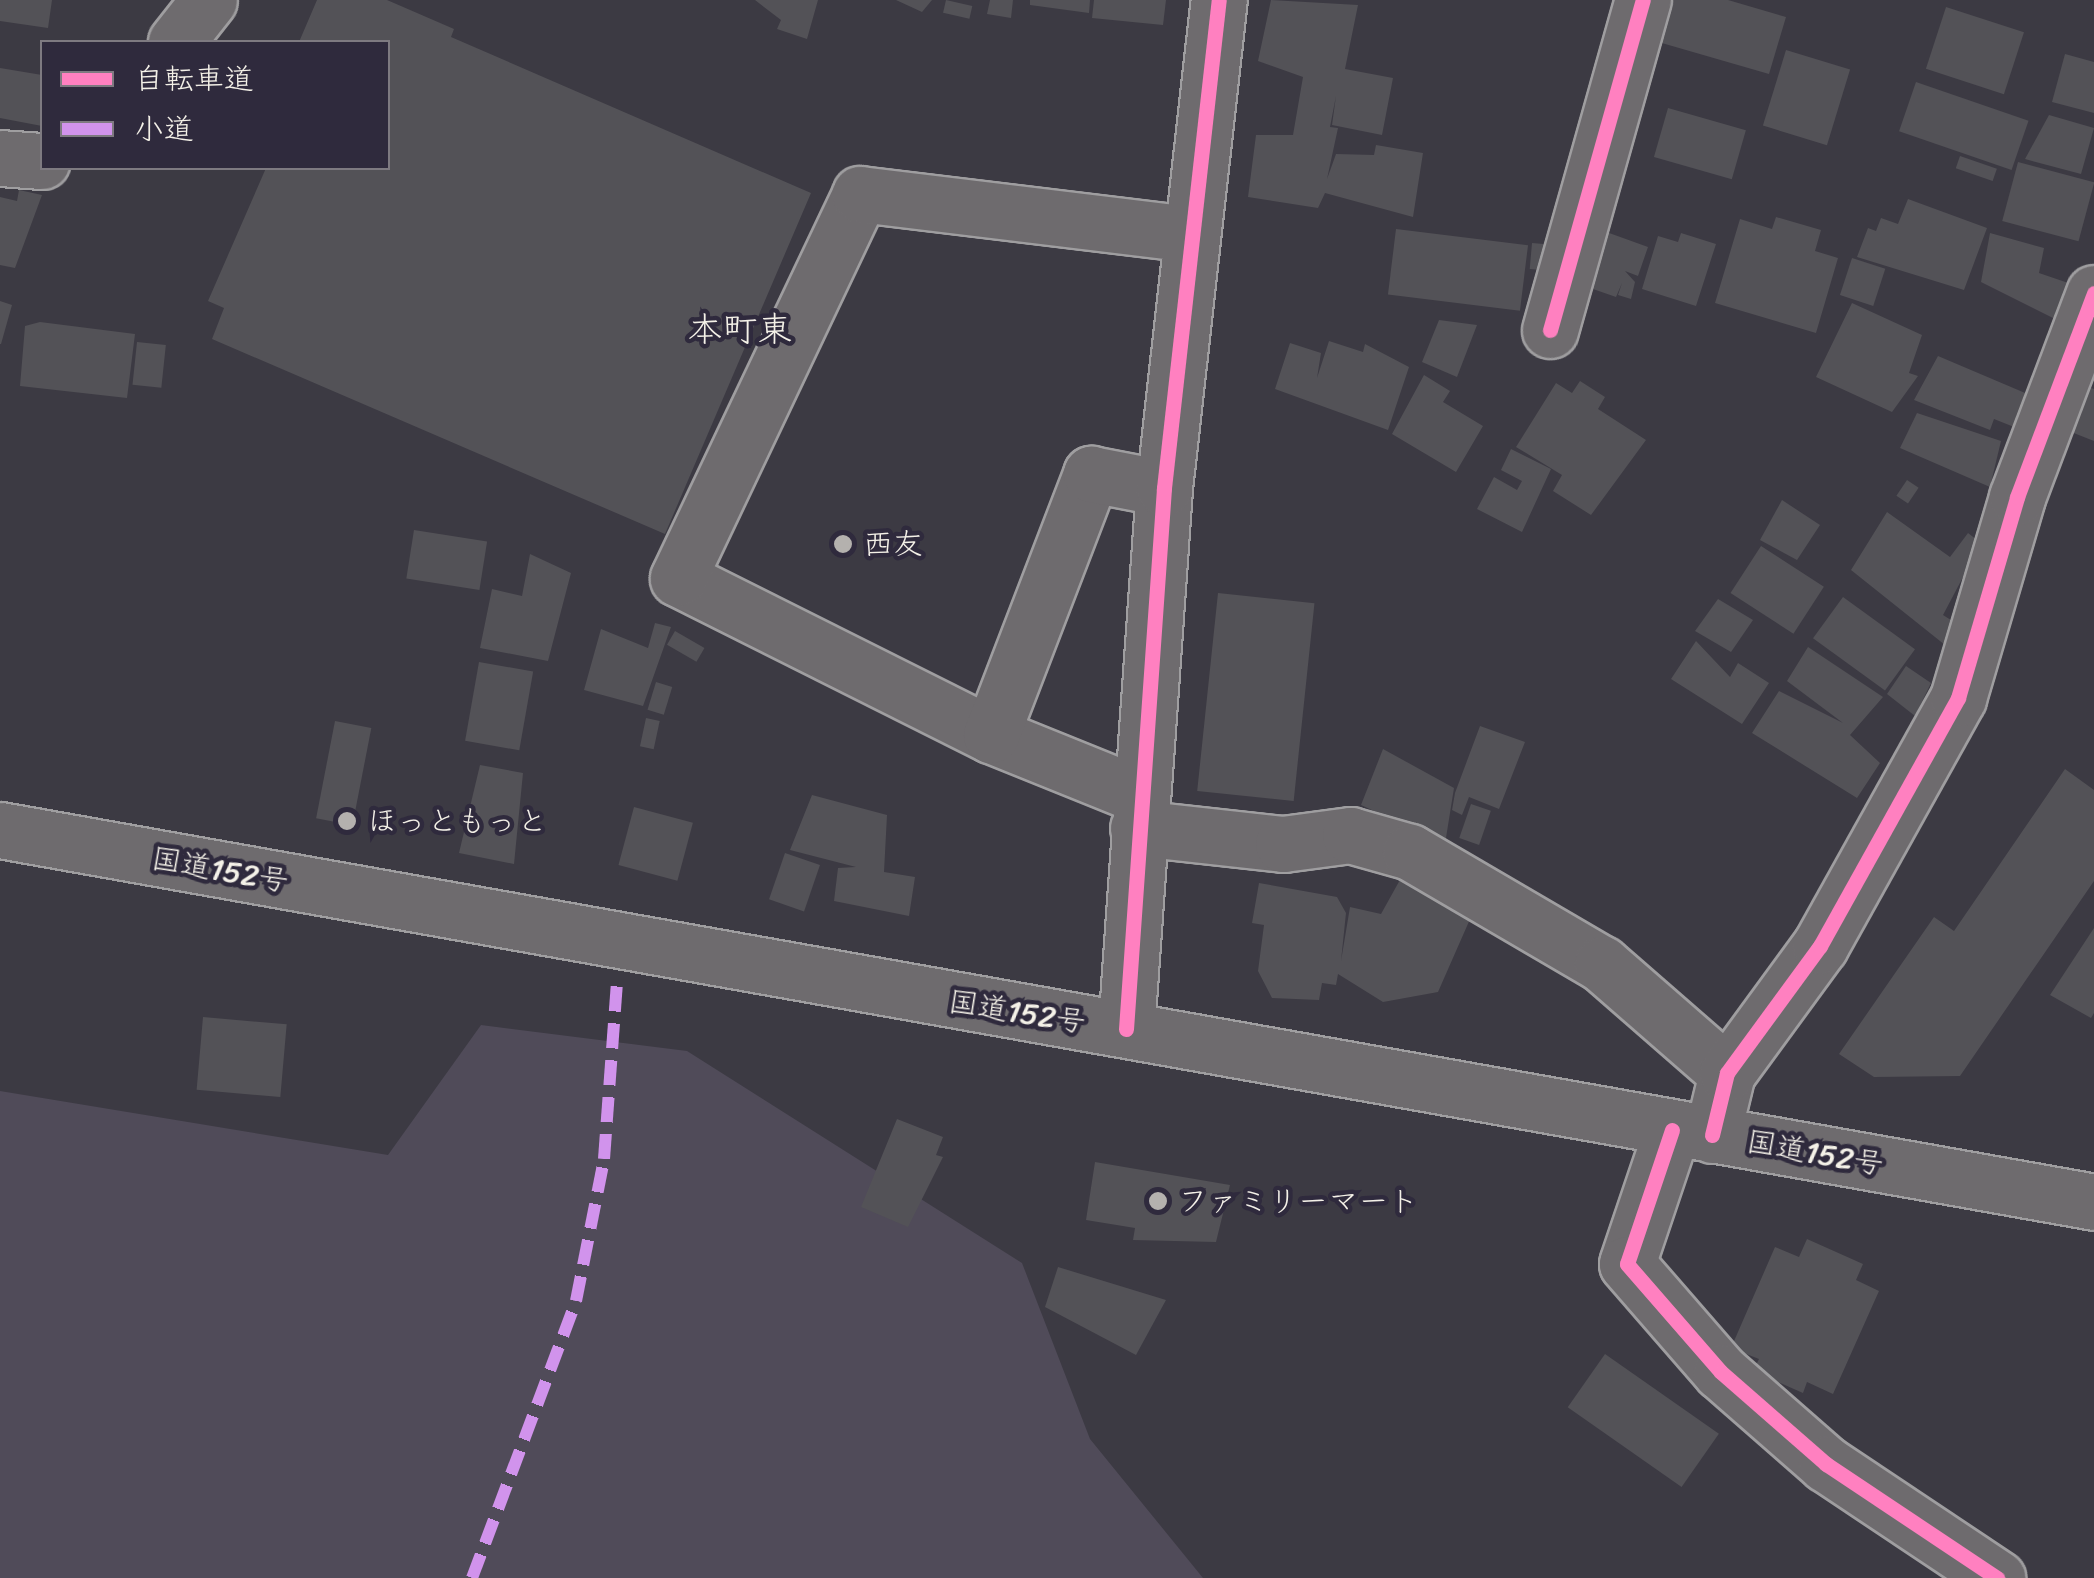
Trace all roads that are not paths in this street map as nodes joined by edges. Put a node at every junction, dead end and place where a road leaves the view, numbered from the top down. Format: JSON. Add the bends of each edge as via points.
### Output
{"nodes":[{"id":1,"x":208,"y":0,"type":"edge"},
{"id":2,"x":1218,"y":0,"type":"edge"},
{"id":3,"x":1643,"y":0,"type":"edge"},
{"id":4,"x":178,"y":40,"type":"edge"},
{"id":5,"x":0,"y":158,"type":"edge"},
{"id":6,"x":40,"y":161,"type":"edge"},
{"id":7,"x":1192,"y":234,"type":"junction"},
{"id":8,"x":2094,"y":293,"type":"edge"},
{"id":9,"x":1550,"y":330,"type":"dead end"},
{"id":10,"x":1164,"y":488,"type":"junction"},
{"id":11,"x":991,"y":735,"type":"junction"},
{"id":12,"x":1140,"y":812,"type":"junction"},
{"id":13,"x":0,"y":830,"type":"edge"},
{"id":14,"x":1126,"y":1029,"type":"junction"},
{"id":15,"x":1727,"y":1073,"type":"junction"},
{"id":16,"x":1692,"y":1132,"type":"junction"},
{"id":17,"x":2094,"y":1202,"type":"edge"},
{"id":18,"x":1997,"y":1578,"type":"edge"}],
"edges":[{"from":1,"to":4,"type":"main road"},
{"from":2,"to":7,"type":"main road"},
{"from":3,"to":9,"type":"main road"},
{"from":5,"to":6,"type":"main road"},
{"from":7,"to":10,"type":"main road"},
{"from":7,"to":11,"type":"main road","via":[[860,194],[678,578]]},
{"from":8,"to":15,"type":"main road","via":[[2017,497],[1958,698],[1820,946]]},
{"from":10,"to":11,"type":"main road","via":[[1091,474]]},
{"from":10,"to":12,"type":"main road"},
{"from":11,"to":12,"type":"main road"},
{"from":12,"to":14,"type":"main road"},
{"from":12,"to":15,"type":"main road","via":[[1283,844],[1350,835],[1410,852],[1602,964]]},
{"from":13,"to":14,"type":"main road","name":"国道152号"},
{"from":14,"to":16,"type":"main road","name":"国道152号"},
{"from":15,"to":16,"type":"main road"},
{"from":16,"to":17,"type":"main road","name":"国道152号"},
{"from":16,"to":18,"type":"main road","via":[[1628,1264],[1721,1372],[1826,1464]]}]}
